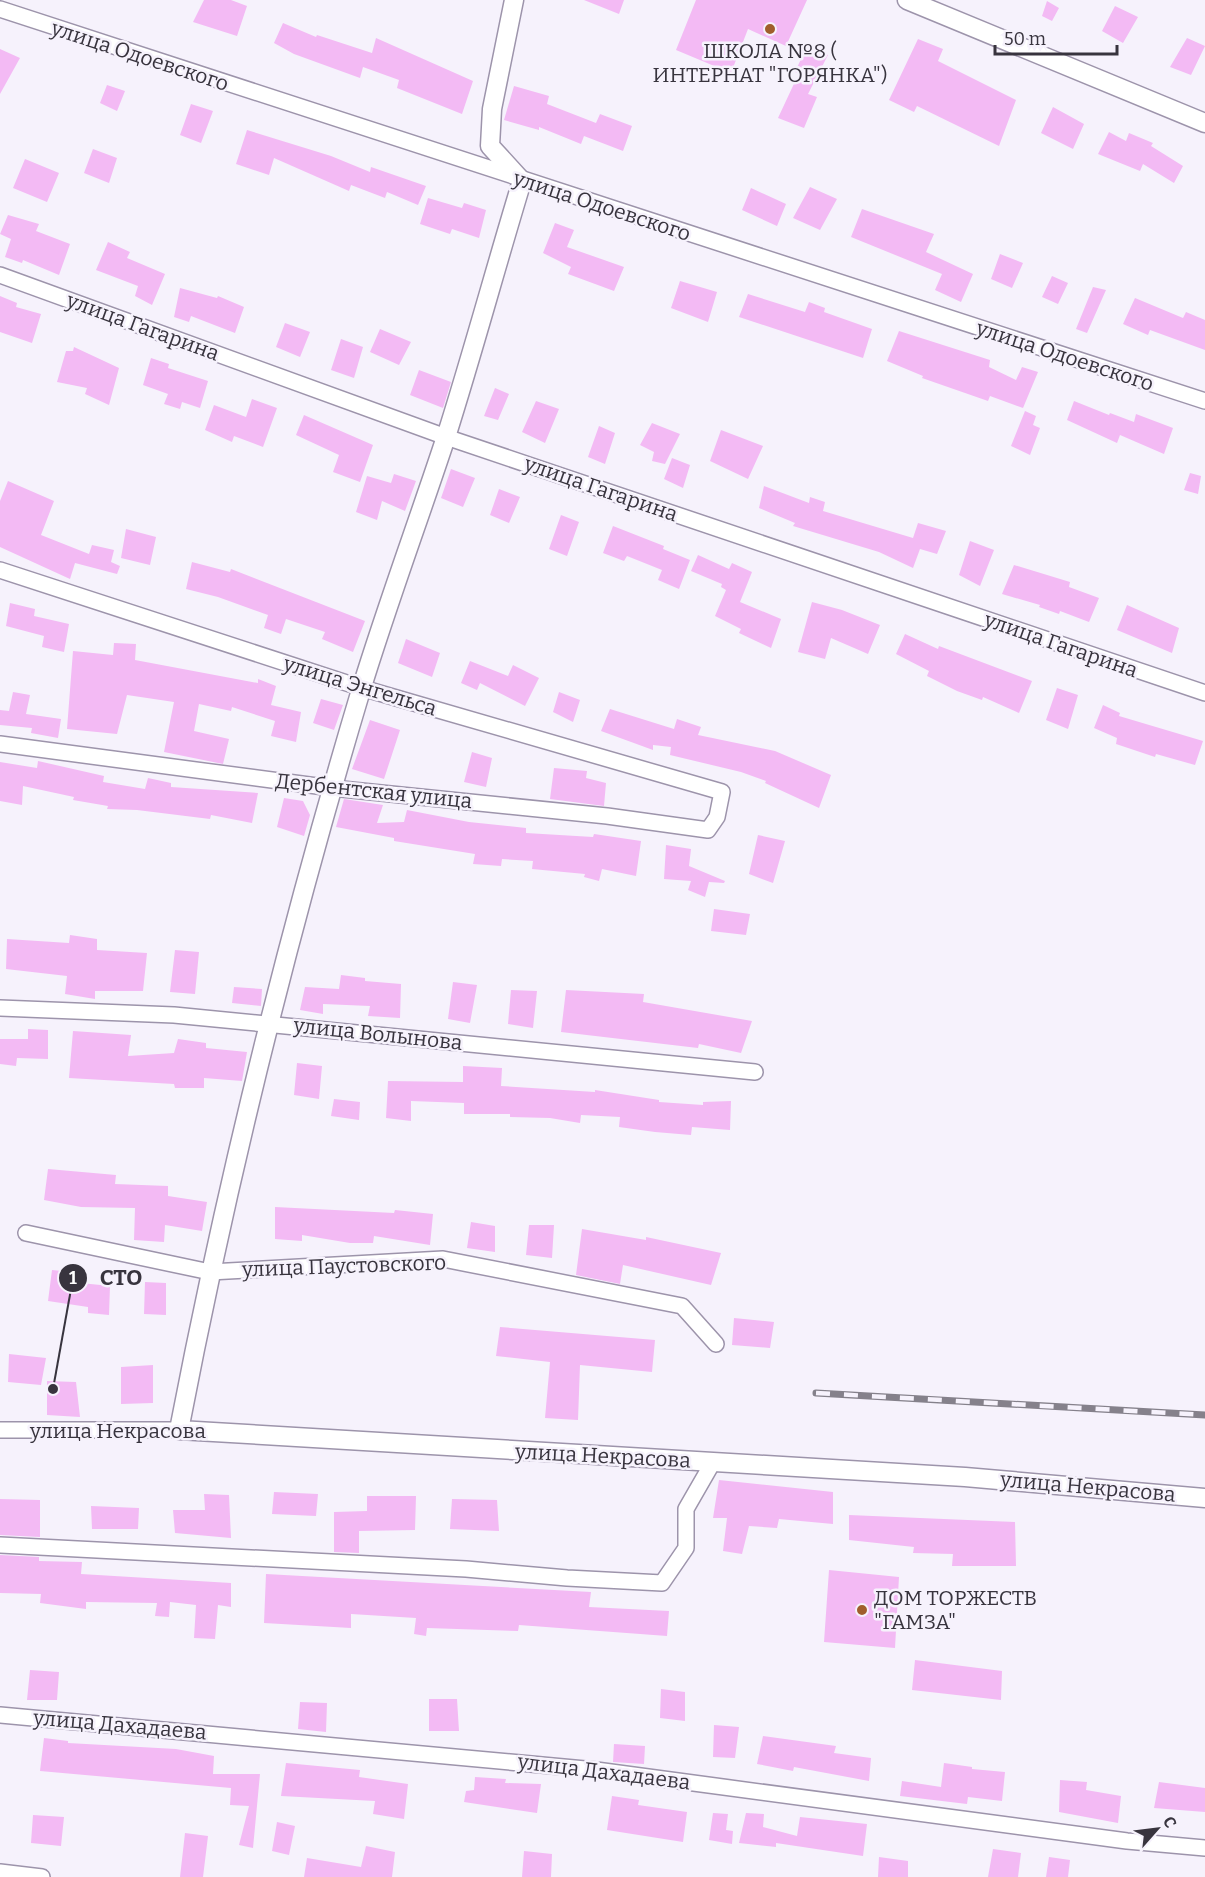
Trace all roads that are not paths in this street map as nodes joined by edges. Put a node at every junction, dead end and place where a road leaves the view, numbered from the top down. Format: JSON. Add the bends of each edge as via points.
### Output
{"nodes":[{"id":1,"x":514,"y":0,"type":"edge"},
{"id":2,"x":907,"y":0,"type":"edge"},
{"id":3,"x":0,"y":9,"type":"edge"},
{"id":4,"x":1205,"y":123,"type":"edge"},
{"id":5,"x":522,"y":181,"type":"junction"},
{"id":6,"x":0,"y":275,"type":"edge"},
{"id":7,"x":1205,"y":401,"type":"edge"},
{"id":8,"x":446,"y":437,"type":"junction"},
{"id":9,"x":0,"y":570,"type":"edge"},
{"id":10,"x":362,"y":688,"type":"junction"},
{"id":11,"x":1205,"y":693,"type":"edge"},
{"id":12,"x":0,"y":744,"type":"edge"},
{"id":13,"x":332,"y":788,"type":"junction"},
{"id":14,"x":723,"y":792,"type":"joint"},
{"id":15,"x":0,"y":1008,"type":"edge"},
{"id":16,"x":268,"y":1023,"type":"junction"},
{"id":17,"x":755,"y":1072,"type":"dead end"},
{"id":18,"x":26,"y":1233,"type":"dead end"},
{"id":19,"x":210,"y":1272,"type":"junction"},
{"id":20,"x":716,"y":1344,"type":"dead end"},
{"id":21,"x":0,"y":1430,"type":"edge"},
{"id":22,"x":179,"y":1430,"type":"junction"},
{"id":23,"x":713,"y":1462,"type":"junction"},
{"id":24,"x":1205,"y":1498,"type":"edge"},
{"id":25,"x":0,"y":1545,"type":"edge"},
{"id":26,"x":0,"y":1715,"type":"edge"},
{"id":27,"x":1205,"y":1848,"type":"edge"},
{"id":28,"x":0,"y":1872,"type":"edge"},
{"id":29,"x":42,"y":1877,"type":"edge"}],
"edges":[{"from":1,"to":5,"type":"street","via":[[492,109],[490,146]]},
{"from":2,"to":4,"type":"street"},
{"from":3,"to":5,"type":"street","name":"улица Одоевского"},
{"from":5,"to":7,"type":"street","name":"улица Одоевского"},
{"from":5,"to":8,"type":"street"},
{"from":6,"to":8,"type":"street","name":"улица Гагарина"},
{"from":8,"to":10,"type":"street"},
{"from":8,"to":11,"type":"street","name":"улица Гагарина"},
{"from":9,"to":10,"type":"street","name":"улица Энгельса"},
{"from":10,"to":13,"type":"street"},
{"from":10,"to":14,"type":"street","name":"улица Энгельса"},
{"from":12,"to":13,"type":"street","name":"Дербентская улица"},
{"from":13,"to":14,"type":"street","name":"Дербентская улица","via":[[708,830],[717,817]]},
{"from":13,"to":16,"type":"street"},
{"from":15,"to":16,"type":"street","name":"улица Волынова"},
{"from":16,"to":17,"type":"street","name":"улица Волынова"},
{"from":16,"to":19,"type":"street"},
{"from":18,"to":19,"type":"street","name":"улица Паустовского"},
{"from":19,"to":20,"type":"street","name":"улица Паустовского","via":[[443,1259],[682,1306]]},
{"from":19,"to":22,"type":"street"},
{"from":21,"to":22,"type":"street","name":"улица Некрасова"},
{"from":22,"to":23,"type":"street","name":"улица Некрасова"},
{"from":23,"to":24,"type":"street","name":"улица Некрасова","via":[[965,1477]]},
{"from":23,"to":25,"type":"street","via":[[686,1509],[686,1548],[662,1583]]},
{"from":26,"to":27,"type":"street","name":"улица Дахадаева","via":[[596,1770]]},
{"from":28,"to":29,"type":"street"}]}
